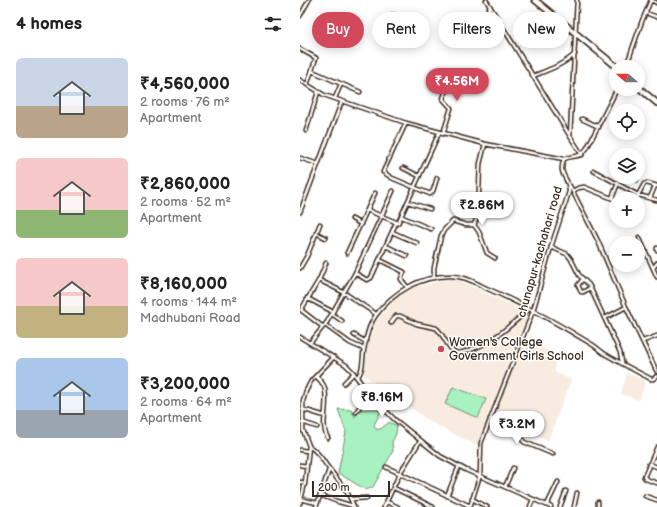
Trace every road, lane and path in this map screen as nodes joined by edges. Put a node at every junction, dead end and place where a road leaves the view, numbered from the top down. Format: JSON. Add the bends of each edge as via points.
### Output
{"nodes":[{"id":1,"x":309,"y":0,"type":"edge"},
{"id":2,"x":486,"y":0,"type":"edge"},
{"id":3,"x":535,"y":0,"type":"edge"},
{"id":4,"x":577,"y":0,"type":"edge"},
{"id":5,"x":651,"y":0,"type":"edge"},
{"id":6,"x":657,"y":3,"type":"edge"},
{"id":7,"x":490,"y":6,"type":"junction"},
{"id":8,"x":487,"y":12,"type":"edge"},
{"id":9,"x":646,"y":13,"type":"junction"},
{"id":10,"x":300,"y":16,"type":"edge"},
{"id":11,"x":657,"y":17,"type":"edge"},
{"id":12,"x":574,"y":32,"type":"junction"},
{"id":13,"x":300,"y":49,"type":"edge"},
{"id":14,"x":575,"y":54,"type":"junction"},
{"id":15,"x":629,"y":60,"type":"edge"},
{"id":16,"x":609,"y":61,"type":"edge"},
{"id":17,"x":443,"y":70,"type":"dead end"},
{"id":18,"x":312,"y":71,"type":"junction"},
{"id":19,"x":534,"y":76,"type":"junction"},
{"id":20,"x":300,"y":80,"type":"edge"},
{"id":21,"x":307,"y":84,"type":"junction"},
{"id":22,"x":341,"y":84,"type":"junction"},
{"id":23,"x":645,"y":90,"type":"edge"},
{"id":24,"x":318,"y":92,"type":"junction"},
{"id":25,"x":360,"y":92,"type":"dead end"},
{"id":26,"x":645,"y":93,"type":"edge"},
{"id":27,"x":614,"y":96,"type":"edge"},
{"id":28,"x":335,"y":98,"type":"junction"},
{"id":29,"x":657,"y":100,"type":"edge"},
{"id":30,"x":342,"y":101,"type":"junction"},
{"id":31,"x":657,"y":103,"type":"edge"},
{"id":32,"x":582,"y":119,"type":"dead end"},
{"id":33,"x":406,"y":123,"type":"junction"},
{"id":34,"x":598,"y":127,"type":"junction"},
{"id":35,"x":306,"y":131,"type":"dead end"},
{"id":36,"x":438,"y":133,"type":"junction"},
{"id":37,"x":444,"y":134,"type":"junction"},
{"id":38,"x":570,"y":136,"type":"junction"},
{"id":39,"x":485,"y":144,"type":"junction"},
{"id":40,"x":582,"y":155,"type":"junction"},
{"id":41,"x":300,"y":158,"type":"edge"},
{"id":42,"x":564,"y":159,"type":"junction"},
{"id":43,"x":318,"y":164,"type":"junction"},
{"id":44,"x":403,"y":168,"type":"dead end"},
{"id":45,"x":594,"y":171,"type":"dead end"},
{"id":46,"x":419,"y":176,"type":"junction"},
{"id":47,"x":437,"y":178,"type":"dead end"},
{"id":48,"x":609,"y":179,"type":"edge"},
{"id":49,"x":618,"y":184,"type":"joint"},
{"id":50,"x":569,"y":185,"type":"junction"},
{"id":51,"x":656,"y":186,"type":"edge"},
{"id":52,"x":414,"y":187,"type":"junction"},
{"id":53,"x":392,"y":191,"type":"dead end"},
{"id":54,"x":573,"y":191,"type":"junction"},
{"id":55,"x":615,"y":192,"type":"edge"},
{"id":56,"x":633,"y":192,"type":"edge"},
{"id":57,"x":640,"y":192,"type":"edge"},
{"id":58,"x":375,"y":193,"type":"dead end"},
{"id":59,"x":609,"y":197,"type":"edge"},
{"id":60,"x":645,"y":197,"type":"edge"},
{"id":61,"x":650,"y":198,"type":"junction"},
{"id":62,"x":657,"y":200,"type":"edge"},
{"id":63,"x":408,"y":202,"type":"junction"},
{"id":64,"x":430,"y":209,"type":"dead end"},
{"id":65,"x":367,"y":210,"type":"junction"},
{"id":66,"x":300,"y":212,"type":"edge"},
{"id":67,"x":382,"y":216,"type":"junction"},
{"id":68,"x":402,"y":216,"type":"junction"},
{"id":69,"x":352,"y":219,"type":"dead end"},
{"id":70,"x":396,"y":223,"type":"junction"},
{"id":71,"x":320,"y":224,"type":"dead end"},
{"id":72,"x":361,"y":224,"type":"junction"},
{"id":73,"x":474,"y":225,"type":"junction"},
{"id":74,"x":431,"y":229,"type":"dead end"},
{"id":75,"x":392,"y":232,"type":"junction"},
{"id":76,"x":316,"y":233,"type":"junction"},
{"id":77,"x":326,"y":238,"type":"dead end"},
{"id":78,"x":417,"y":243,"type":"dead end"},
{"id":79,"x":386,"y":246,"type":"junction"},
{"id":80,"x":551,"y":248,"type":"junction"},
{"id":81,"x":645,"y":250,"type":"edge"},
{"id":82,"x":347,"y":253,"type":"dead end"},
{"id":83,"x":407,"y":256,"type":"dead end"},
{"id":84,"x":495,"y":258,"type":"dead end"},
{"id":85,"x":380,"y":260,"type":"junction"},
{"id":86,"x":326,"y":263,"type":"dead end"},
{"id":87,"x":657,"y":263,"type":"edge"},
{"id":88,"x":300,"y":267,"type":"edge"},
{"id":89,"x":653,"y":268,"type":"junction"},
{"id":90,"x":355,"y":273,"type":"junction"},
{"id":91,"x":657,"y":277,"type":"edge"},
{"id":92,"x":434,"y":278,"type":"junction"},
{"id":93,"x":583,"y":279,"type":"junction"},
{"id":94,"x":319,"y":280,"type":"junction"},
{"id":95,"x":407,"y":287,"type":"junction"},
{"id":96,"x":590,"y":288,"type":"junction"},
{"id":97,"x":344,"y":293,"type":"junction"},
{"id":98,"x":307,"y":298,"type":"junction"},
{"id":99,"x":626,"y":307,"type":"junction"},
{"id":100,"x":529,"y":309,"type":"junction"},
{"id":101,"x":533,"y":311,"type":"junction"},
{"id":102,"x":332,"y":313,"type":"junction"},
{"id":103,"x":376,"y":314,"type":"junction"},
{"id":104,"x":605,"y":318,"type":"junction"},
{"id":105,"x":342,"y":321,"type":"dead end"},
{"id":106,"x":391,"y":323,"type":"dead end"},
{"id":107,"x":324,"y":326,"type":"junction"},
{"id":108,"x":354,"y":335,"type":"dead end"},
{"id":109,"x":657,"y":336,"type":"edge"},
{"id":110,"x":300,"y":337,"type":"edge"},
{"id":111,"x":643,"y":341,"type":"junction"},
{"id":112,"x":366,"y":342,"type":"junction"},
{"id":113,"x":310,"y":343,"type":"junction"},
{"id":114,"x":364,"y":349,"type":"junction"},
{"id":115,"x":334,"y":358,"type":"junction"},
{"id":116,"x":622,"y":363,"type":"junction"},
{"id":117,"x":657,"y":372,"type":"edge"},
{"id":118,"x":354,"y":373,"type":"junction"},
{"id":119,"x":316,"y":376,"type":"junction"},
{"id":120,"x":657,"y":376,"type":"edge"},
{"id":121,"x":357,"y":378,"type":"junction"},
{"id":122,"x":344,"y":383,"type":"dead end"},
{"id":123,"x":369,"y":394,"type":"junction"},
{"id":124,"x":302,"y":409,"type":"junction"},
{"id":125,"x":356,"y":412,"type":"dead end"},
{"id":126,"x":325,"y":416,"type":"junction"},
{"id":127,"x":490,"y":419,"type":"junction"},
{"id":128,"x":302,"y":422,"type":"junction"},
{"id":129,"x":317,"y":427,"type":"dead end"},
{"id":130,"x":301,"y":429,"type":"edge"},
{"id":131,"x":328,"y":438,"type":"dead end"},
{"id":132,"x":420,"y":441,"type":"junction"},
{"id":133,"x":309,"y":446,"type":"junction"},
{"id":134,"x":657,"y":447,"type":"edge"},
{"id":135,"x":300,"y":450,"type":"edge"},
{"id":136,"x":308,"y":451,"type":"junction"},
{"id":137,"x":553,"y":454,"type":"dead end"},
{"id":138,"x":649,"y":464,"type":"junction"},
{"id":139,"x":300,"y":465,"type":"edge"},
{"id":140,"x":307,"y":466,"type":"junction"},
{"id":141,"x":459,"y":466,"type":"junction"},
{"id":142,"x":386,"y":467,"type":"dead end"},
{"id":143,"x":657,"y":467,"type":"edge"},
{"id":144,"x":513,"y":468,"type":"dead end"},
{"id":145,"x":329,"y":469,"type":"junction"},
{"id":146,"x":400,"y":474,"type":"junction"},
{"id":147,"x":480,"y":475,"type":"junction"},
{"id":148,"x":300,"y":482,"type":"edge"},
{"id":149,"x":558,"y":482,"type":"dead end"},
{"id":150,"x":305,"y":483,"type":"junction"},
{"id":151,"x":657,"y":483,"type":"edge"},
{"id":152,"x":505,"y":487,"type":"junction"},
{"id":153,"x":394,"y":488,"type":"junction"},
{"id":154,"x":566,"y":491,"type":"dead end"},
{"id":155,"x":577,"y":494,"type":"dead end"},
{"id":156,"x":320,"y":495,"type":"junction"},
{"id":157,"x":446,"y":496,"type":"junction"},
{"id":158,"x":645,"y":496,"type":"dead end"},
{"id":159,"x":367,"y":498,"type":"dead end"},
{"id":160,"x":300,"y":499,"type":"edge"},
{"id":161,"x":351,"y":499,"type":"junction"},
{"id":162,"x":472,"y":499,"type":"junction"},
{"id":163,"x":533,"y":499,"type":"junction"},
{"id":164,"x":657,"y":500,"type":"edge"},
{"id":165,"x":388,"y":502,"type":"junction"},
{"id":166,"x":598,"y":502,"type":"dead end"},
{"id":167,"x":300,"y":503,"type":"edge"},
{"id":168,"x":317,"y":503,"type":"junction"},
{"id":169,"x":547,"y":505,"type":"junction"},
{"id":170,"x":353,"y":506,"type":"edge"},
{"id":171,"x":316,"y":507,"type":"edge"},
{"id":172,"x":384,"y":507,"type":"edge"},
{"id":173,"x":398,"y":507,"type":"edge"},
{"id":174,"x":433,"y":507,"type":"edge"},
{"id":175,"x":470,"y":507,"type":"edge"},
{"id":176,"x":487,"y":507,"type":"edge"},
{"id":177,"x":530,"y":507,"type":"edge"},
{"id":178,"x":551,"y":507,"type":"edge"},
{"id":179,"x":560,"y":507,"type":"edge"},
{"id":180,"x":574,"y":507,"type":"edge"},
{"id":181,"x":598,"y":507,"type":"edge"}],
"edges":[{"from":1,"to":10,"type":"street"},
{"from":2,"to":7,"type":"street"},
{"from":3,"to":12,"type":"highway"},
{"from":4,"to":12,"type":"street"},
{"from":5,"to":6,"type":"street"},
{"from":5,"to":9,"type":"street"},
{"from":7,"to":8,"type":"street"},
{"from":7,"to":19,"type":"street"},
{"from":9,"to":11,"type":"street"},
{"from":9,"to":15,"type":"street"},
{"from":12,"to":14,"type":"street"},
{"from":12,"to":16,"type":"highway"},
{"from":13,"to":18,"type":"street","via":[[316,57]]},
{"from":14,"to":19,"type":"street","via":[[568,61]]},
{"from":14,"to":38,"type":"street"},
{"from":17,"to":37,"type":"street","via":[[442,79],[447,86],[443,99],[451,108]]},
{"from":18,"to":21,"type":"street"},
{"from":18,"to":22,"type":"street"},
{"from":19,"to":38,"type":"street"},
{"from":20,"to":21,"type":"street"},
{"from":21,"to":24,"type":"street"},
{"from":22,"to":25,"type":"street"},
{"from":22,"to":28,"type":"street"},
{"from":23,"to":29,"type":"highway"},
{"from":24,"to":28,"type":"street"},
{"from":24,"to":35,"type":"street"},
{"from":26,"to":31,"type":"highway"},
{"from":27,"to":34,"type":"street"},
{"from":28,"to":30,"type":"street"},
{"from":30,"to":33,"type":"street"},
{"from":30,"to":43,"type":"street"},
{"from":32,"to":34,"type":"street"},
{"from":33,"to":36,"type":"street"},
{"from":33,"to":52,"type":"street","via":[[383,172]]},
{"from":34,"to":40,"type":"street"},
{"from":36,"to":37,"type":"street"},
{"from":36,"to":46,"type":"street"},
{"from":37,"to":39,"type":"street"},
{"from":38,"to":40,"type":"street"},
{"from":39,"to":42,"type":"street"},
{"from":39,"to":73,"type":"street","via":[[480,164],[478,215]]},
{"from":40,"to":42,"type":"street"},
{"from":41,"to":43,"type":"street"},
{"from":42,"to":50,"type":"street","name":"chunapur-kachahari road","via":[[563,176]]},
{"from":43,"to":66,"type":"street"},
{"from":44,"to":46,"type":"street"},
{"from":45,"to":48,"type":"street"},
{"from":46,"to":52,"type":"street"},
{"from":47,"to":52,"type":"street","via":[[430,194]]},
{"from":49,"to":55,"type":"street"},
{"from":49,"to":56,"type":"street"},
{"from":50,"to":54,"type":"street"},
{"from":50,"to":80,"type":"street","name":"chunapur-kachahari road"},
{"from":51,"to":57,"type":"street","via":[[644,184]]},
{"from":51,"to":61,"type":"street"},
{"from":52,"to":63,"type":"street"},
{"from":53,"to":67,"type":"street"},
{"from":54,"to":59,"type":"street","via":[[584,187]]},
{"from":54,"to":99,"type":"street","via":[[599,243]]},
{"from":58,"to":65,"type":"street"},
{"from":60,"to":61,"type":"street"},
{"from":61,"to":62,"type":"street"},
{"from":63,"to":64,"type":"street"},
{"from":63,"to":68,"type":"street"},
{"from":65,"to":67,"type":"street"},
{"from":65,"to":72,"type":"street"},
{"from":67,"to":70,"type":"street"},
{"from":67,"to":90,"type":"street"},
{"from":68,"to":70,"type":"street"},
{"from":68,"to":74,"type":"street"},
{"from":69,"to":72,"type":"street"},
{"from":70,"to":75,"type":"street"},
{"from":71,"to":76,"type":"street"},
{"from":72,"to":82,"type":"street"},
{"from":73,"to":84,"type":"street","via":[[487,253]]},
{"from":73,"to":92,"type":"street","via":[[453,220],[444,230]]},
{"from":75,"to":78,"type":"street"},
{"from":75,"to":79,"type":"street"},
{"from":76,"to":77,"type":"street"},
{"from":76,"to":88,"type":"street"},
{"from":79,"to":83,"type":"street"},
{"from":79,"to":85,"type":"street"},
{"from":80,"to":93,"type":"street","via":[[567,254]]},
{"from":80,"to":101,"type":"street","name":"chunapur-kachahari road"},
{"from":81,"to":89,"type":"street"},
{"from":85,"to":90,"type":"street","via":[[369,279]]},
{"from":85,"to":95,"type":"street","via":[[404,272],[401,279]]},
{"from":86,"to":94,"type":"street"},
{"from":87,"to":89,"type":"street"},
{"from":89,"to":91,"type":"street"},
{"from":90,"to":97,"type":"street"},
{"from":92,"to":95,"type":"street"},
{"from":92,"to":100,"type":"street","via":[[464,278]]},
{"from":93,"to":96,"type":"street"},
{"from":93,"to":96,"type":"street","via":[[578,284],[581,292]]},
{"from":94,"to":97,"type":"street"},
{"from":94,"to":98,"type":"street"},
{"from":95,"to":103,"type":"street"},
{"from":96,"to":104,"type":"street"},
{"from":97,"to":102,"type":"street"},
{"from":97,"to":103,"type":"street"},
{"from":98,"to":102,"type":"street"},
{"from":98,"to":107,"type":"street","via":[[301,311]]},
{"from":99,"to":104,"type":"street"},
{"from":99,"to":111,"type":"street"},
{"from":100,"to":101,"type":"street"},
{"from":100,"to":106,"type":"street","via":[[483,345],[460,353],[453,351],[436,328],[417,324],[400,316],[396,316]]},
{"from":101,"to":116,"type":"street"},
{"from":101,"to":127,"type":"street","name":"chunapur-kachahari road"},
{"from":102,"to":105,"type":"street"},
{"from":102,"to":107,"type":"street"},
{"from":103,"to":112,"type":"street"},
{"from":104,"to":116,"type":"street","via":[[620,352]]},
{"from":107,"to":113,"type":"street"},
{"from":107,"to":114,"type":"street"},
{"from":108,"to":112,"type":"street"},
{"from":109,"to":111,"type":"street"},
{"from":110,"to":113,"type":"street"},
{"from":111,"to":117,"type":"street"},
{"from":112,"to":114,"type":"street"},
{"from":113,"to":115,"type":"street"},
{"from":114,"to":121,"type":"street","via":[[363,369]]},
{"from":115,"to":118,"type":"street"},
{"from":115,"to":119,"type":"street"},
{"from":116,"to":120,"type":"street","via":[[651,379]]},
{"from":118,"to":121,"type":"street"},
{"from":118,"to":122,"type":"street"},
{"from":119,"to":124,"type":"street","via":[[306,390]]},
{"from":119,"to":126,"type":"street","via":[[325,389]]},
{"from":121,"to":123,"type":"street"},
{"from":123,"to":125,"type":"street"},
{"from":123,"to":132,"type":"street"},
{"from":124,"to":126,"type":"street"},
{"from":124,"to":128,"type":"street"},
{"from":126,"to":131,"type":"street"},
{"from":127,"to":137,"type":"street","via":[[516,432],[524,442]]},
{"from":127,"to":147,"type":"street","name":"chunapur-kachahari road","via":[[481,443]]},
{"from":128,"to":129,"type":"street"},
{"from":128,"to":130,"type":"street"},
{"from":130,"to":133,"type":"street"},
{"from":132,"to":141,"type":"street"},
{"from":132,"to":146,"type":"street"},
{"from":133,"to":136,"type":"street"},
{"from":133,"to":145,"type":"street","via":[[320,454]]},
{"from":134,"to":138,"type":"street"},
{"from":135,"to":136,"type":"street"},
{"from":136,"to":140,"type":"street"},
{"from":138,"to":143,"type":"street"},
{"from":138,"to":151,"type":"street","via":[[644,478]]},
{"from":139,"to":140,"type":"street"},
{"from":140,"to":150,"type":"street"},
{"from":141,"to":147,"type":"street"},
{"from":141,"to":157,"type":"street"},
{"from":142,"to":146,"type":"street"},
{"from":144,"to":152,"type":"street"},
{"from":145,"to":156,"type":"street"},
{"from":145,"to":161,"type":"street"},
{"from":146,"to":153,"type":"street"},
{"from":146,"to":157,"type":"street"},
{"from":147,"to":152,"type":"street"},
{"from":147,"to":162,"type":"street","name":"chunapur-kachahari road"},
{"from":148,"to":150,"type":"street"},
{"from":149,"to":169,"type":"street"},
{"from":150,"to":160,"type":"street"},
{"from":152,"to":163,"type":"street"},
{"from":153,"to":165,"type":"street"},
{"from":153,"to":174,"type":"street"},
{"from":154,"to":179,"type":"street"},
{"from":155,"to":180,"type":"street"},
{"from":156,"to":168,"type":"street"},
{"from":156,"to":170,"type":"street"},
{"from":157,"to":175,"type":"street"},
{"from":158,"to":164,"type":"street"},
{"from":159,"to":161,"type":"street"},
{"from":160,"to":167,"type":"street"},
{"from":160,"to":168,"type":"street"},
{"from":161,"to":170,"type":"street"},
{"from":162,"to":175,"type":"street","name":"chunapur-kachahari road"},
{"from":162,"to":176,"type":"street"},
{"from":163,"to":169,"type":"street"},
{"from":163,"to":177,"type":"street"},
{"from":165,"to":172,"type":"street"},
{"from":165,"to":173,"type":"street"},
{"from":166,"to":181,"type":"street"},
{"from":168,"to":171,"type":"street"},
{"from":169,"to":178,"type":"street"}]}
